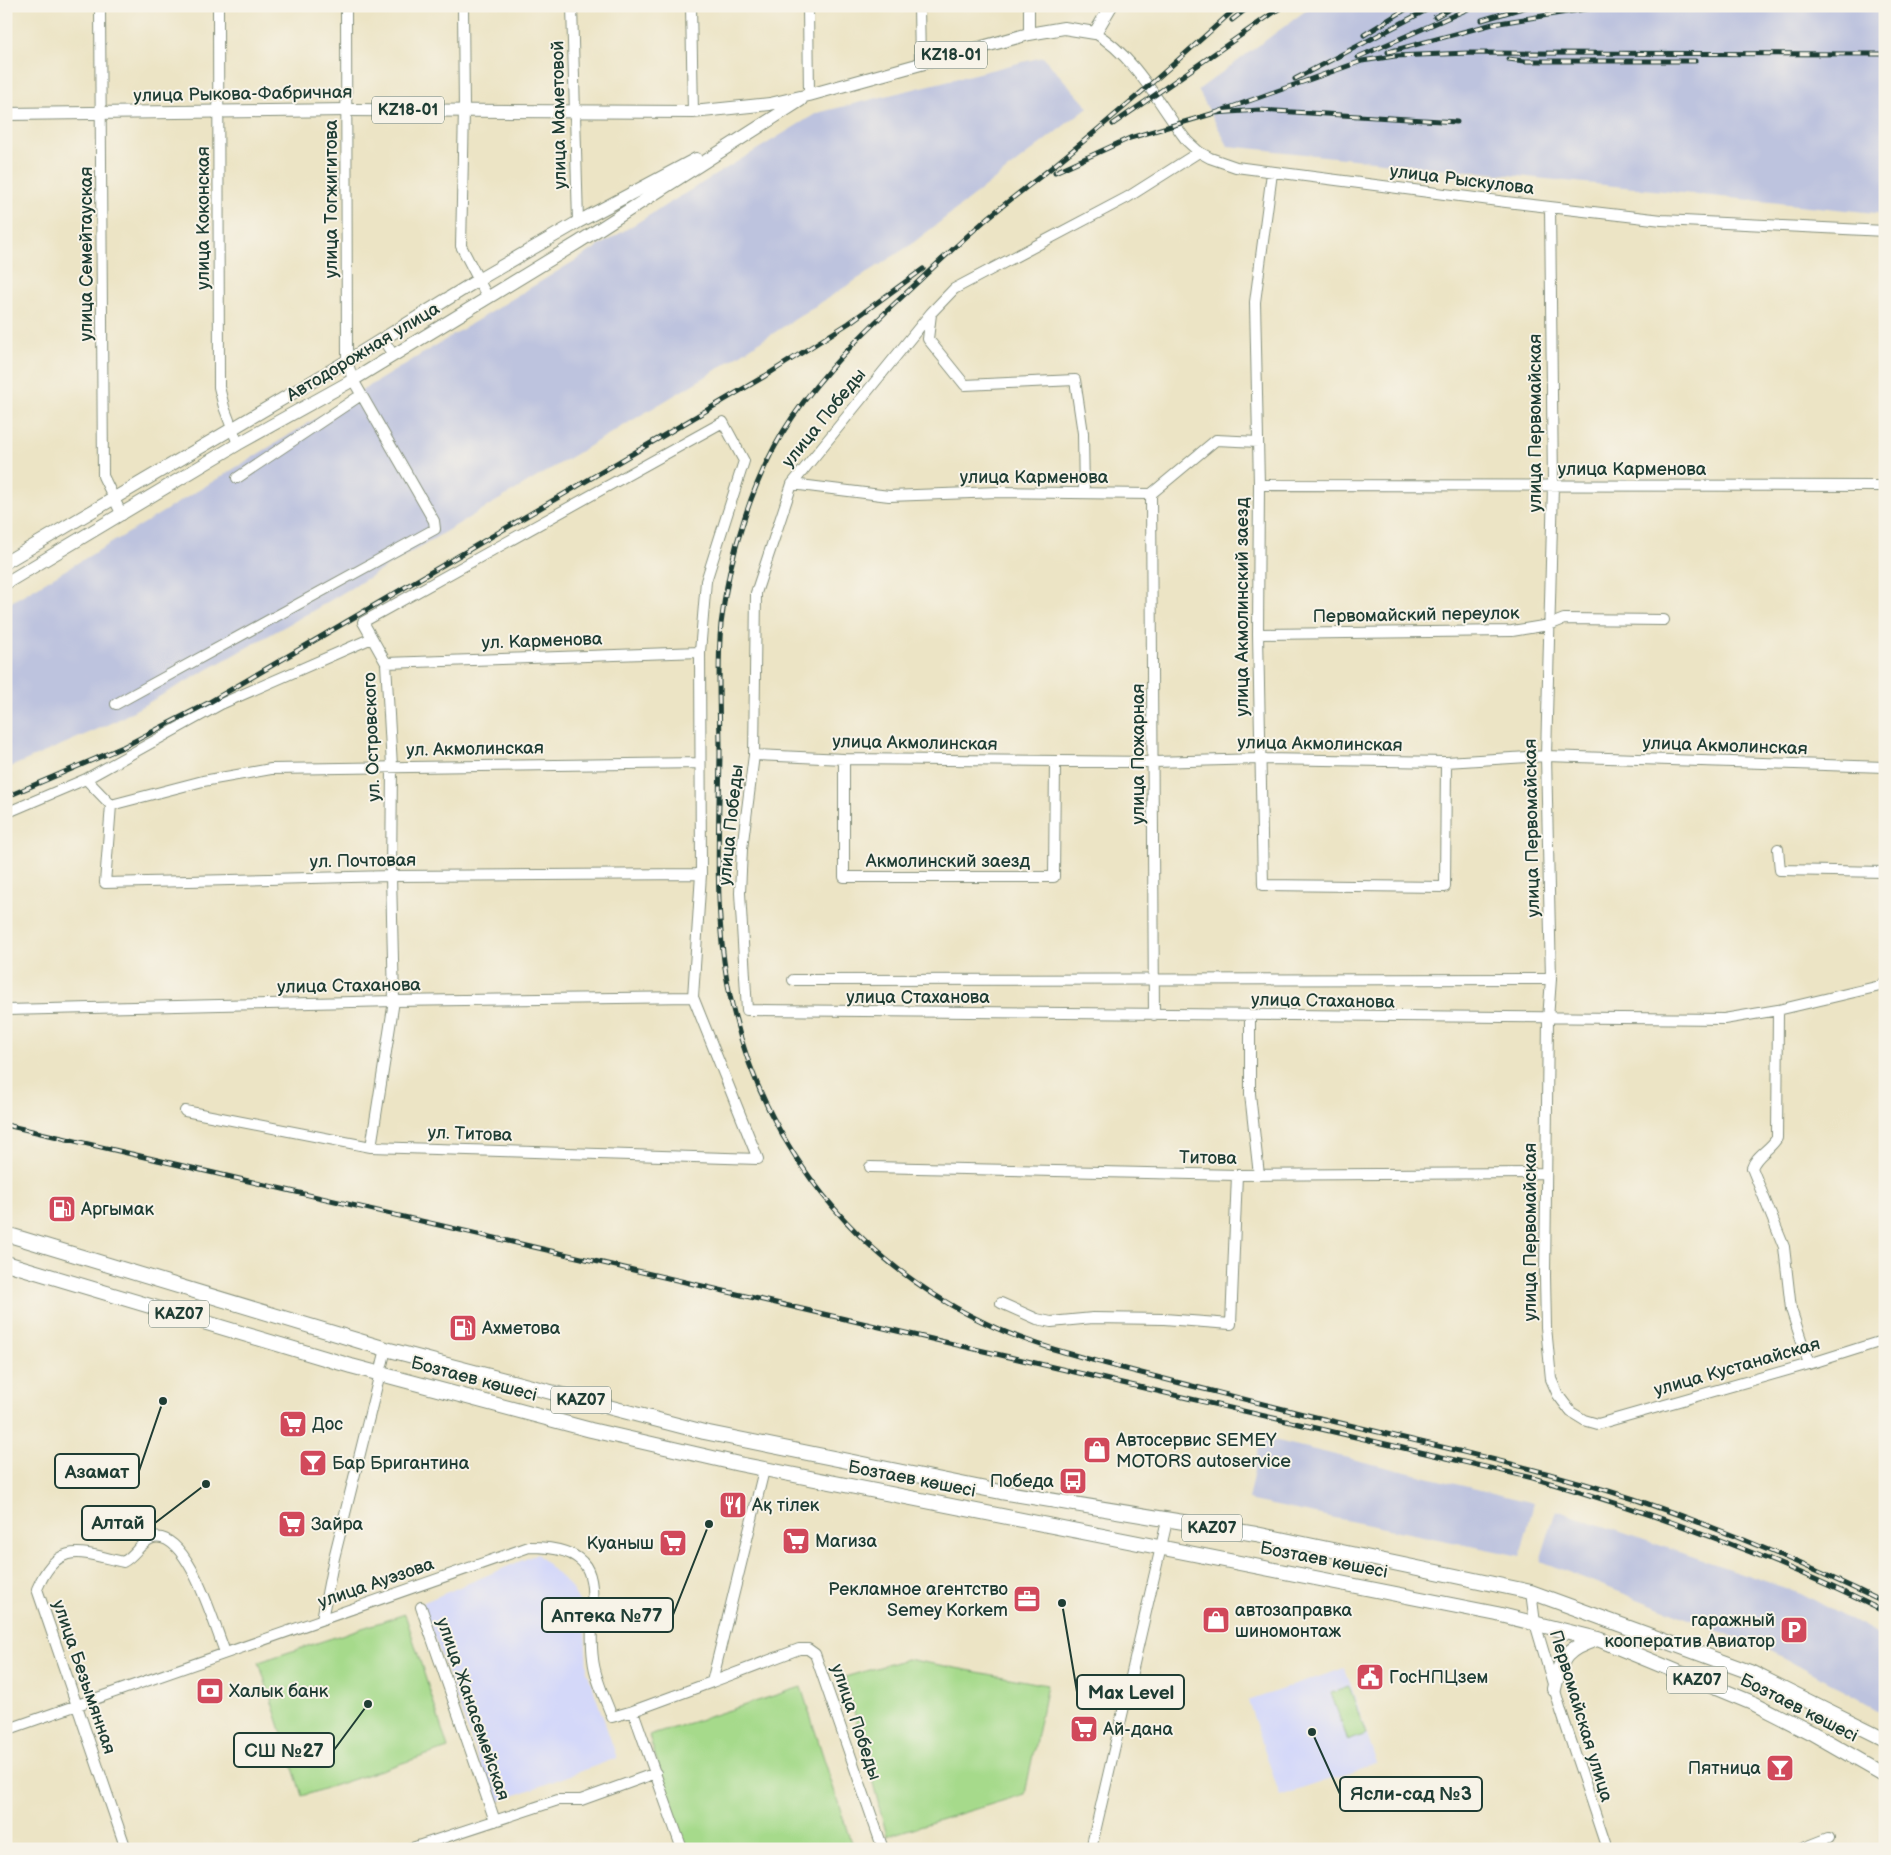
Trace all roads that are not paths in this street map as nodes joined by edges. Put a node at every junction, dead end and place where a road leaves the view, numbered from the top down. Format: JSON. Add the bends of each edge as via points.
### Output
{"nodes":[{"id":1,"x":100,"y":6,"type":"edge"},
{"id":2,"x":218,"y":6,"type":"edge"},
{"id":3,"x":346,"y":6,"type":"edge"},
{"id":4,"x":463,"y":6,"type":"edge"},
{"id":5,"x":572,"y":6,"type":"edge"},
{"id":6,"x":691,"y":6,"type":"edge"},
{"id":7,"x":808,"y":6,"type":"edge"},
{"id":8,"x":919,"y":6,"type":"edge"},
{"id":9,"x":1029,"y":6,"type":"edge"},
{"id":10,"x":1111,"y":6,"type":"edge"},
{"id":11,"x":1095,"y":33,"type":"junction"},
{"id":12,"x":1029,"y":34,"type":"junction"},
{"id":13,"x":920,"y":63,"type":"junction"},
{"id":14,"x":809,"y":95,"type":"junction"},
{"id":15,"x":348,"y":110,"type":"junction"},
{"id":16,"x":464,"y":110,"type":"junction"},
{"id":17,"x":574,"y":111,"type":"junction"},
{"id":18,"x":218,"y":112,"type":"junction"},
{"id":19,"x":692,"y":112,"type":"junction"},
{"id":20,"x":102,"y":113,"type":"junction"},
{"id":21,"x":6,"y":114,"type":"edge"},
{"id":22,"x":733,"y":143,"type":"junction"},
{"id":23,"x":1198,"y":152,"type":"junction"},
{"id":24,"x":1272,"y":173,"type":"junction"},
{"id":25,"x":1550,"y":207,"type":"junction"},
{"id":26,"x":578,"y":222,"type":"junction"},
{"id":27,"x":1885,"y":231,"type":"edge"},
{"id":28,"x":478,"y":280,"type":"junction"},
{"id":29,"x":488,"y":298,"type":"junction"},
{"id":30,"x":931,"y":313,"type":"junction"},
{"id":31,"x":383,"y":339,"type":"junction"},
{"id":32,"x":393,"y":356,"type":"junction"},
{"id":33,"x":347,"y":361,"type":"junction"},
{"id":34,"x":353,"y":380,"type":"junction"},
{"id":35,"x":361,"y":395,"type":"junction"},
{"id":36,"x":723,"y":422,"type":"joint"},
{"id":37,"x":231,"y":428,"type":"junction"},
{"id":38,"x":1258,"y":442,"type":"junction"},
{"id":39,"x":238,"y":444,"type":"junction"},
{"id":40,"x":236,"y":478,"type":"dead end"},
{"id":41,"x":792,"y":484,"type":"junction"},
{"id":42,"x":1258,"y":485,"type":"junction"},
{"id":43,"x":1553,"y":485,"type":"junction"},
{"id":44,"x":1885,"y":486,"type":"edge"},
{"id":45,"x":1084,"y":493,"type":"junction"},
{"id":46,"x":1151,"y":494,"type":"junction"},
{"id":47,"x":113,"y":499,"type":"junction"},
{"id":48,"x":122,"y":515,"type":"junction"},
{"id":49,"x":6,"y":562,"type":"edge"},
{"id":50,"x":6,"y":583,"type":"edge"},
{"id":51,"x":1664,"y":620,"type":"dead end"},
{"id":52,"x":1549,"y":625,"type":"junction"},
{"id":53,"x":1258,"y":634,"type":"junction"},
{"id":54,"x":372,"y":638,"type":"junction"},
{"id":55,"x":700,"y":652,"type":"junction"},
{"id":56,"x":386,"y":663,"type":"junction"},
{"id":57,"x":116,"y":704,"type":"dead end"},
{"id":58,"x":754,"y":755,"type":"junction"},
{"id":59,"x":1546,"y":756,"type":"junction"},
{"id":60,"x":844,"y":759,"type":"junction"},
{"id":61,"x":1259,"y":759,"type":"junction"},
{"id":62,"x":1054,"y":760,"type":"junction"},
{"id":63,"x":1154,"y":762,"type":"junction"},
{"id":64,"x":1446,"y":762,"type":"junction"},
{"id":65,"x":700,"y":763,"type":"junction"},
{"id":66,"x":392,"y":766,"type":"junction"},
{"id":67,"x":1885,"y":767,"type":"edge"},
{"id":68,"x":86,"y":779,"type":"junction"},
{"id":69,"x":111,"y":805,"type":"junction"},
{"id":70,"x":6,"y":813,"type":"edge"},
{"id":71,"x":1778,"y":849,"type":"dead end"},
{"id":72,"x":1885,"y":872,"type":"edge"},
{"id":73,"x":701,"y":874,"type":"junction"},
{"id":74,"x":391,"y":876,"type":"junction"},
{"id":75,"x":1155,"y":978,"type":"junction"},
{"id":76,"x":1551,"y":979,"type":"junction"},
{"id":77,"x":793,"y":980,"type":"dead end"},
{"id":78,"x":1885,"y":982,"type":"edge"},
{"id":79,"x":693,"y":997,"type":"junction"},
{"id":80,"x":394,"y":1001,"type":"junction"},
{"id":81,"x":6,"y":1010,"type":"edge"},
{"id":82,"x":1778,"y":1010,"type":"junction"},
{"id":83,"x":756,"y":1012,"type":"joint"},
{"id":84,"x":1154,"y":1015,"type":"junction"},
{"id":85,"x":1250,"y":1016,"type":"junction"},
{"id":86,"x":1548,"y":1020,"type":"junction"},
{"id":87,"x":185,"y":1110,"type":"dead end"},
{"id":88,"x":371,"y":1147,"type":"junction"},
{"id":89,"x":758,"y":1159,"type":"joint"},
{"id":90,"x":870,"y":1166,"type":"dead end"},
{"id":91,"x":1546,"y":1173,"type":"junction"},
{"id":92,"x":1237,"y":1175,"type":"junction"},
{"id":93,"x":1259,"y":1175,"type":"junction"},
{"id":94,"x":6,"y":1234,"type":"edge"},
{"id":95,"x":6,"y":1263,"type":"edge"},
{"id":96,"x":1002,"y":1302,"type":"dead end"},
{"id":97,"x":1885,"y":1340,"type":"edge"},
{"id":98,"x":386,"y":1349,"type":"junction"},
{"id":99,"x":1809,"y":1364,"type":"junction"},
{"id":100,"x":380,"y":1373,"type":"junction"},
{"id":101,"x":1598,"y":1424,"type":"joint"},
{"id":102,"x":764,"y":1470,"type":"junction"},
{"id":103,"x":1167,"y":1521,"type":"junction"},
{"id":104,"x":1162,"y":1547,"type":"junction"},
{"id":105,"x":1531,"y":1592,"type":"junction"},
{"id":106,"x":421,"y":1607,"type":"dead end"},
{"id":107,"x":322,"y":1619,"type":"junction"},
{"id":108,"x":1535,"y":1623,"type":"junction"},
{"id":109,"x":1598,"y":1639,"type":"junction"},
{"id":110,"x":225,"y":1652,"type":"junction"},
{"id":111,"x":712,"y":1682,"type":"junction"},
{"id":112,"x":1554,"y":1689,"type":"junction"},
{"id":113,"x":77,"y":1704,"type":"junction"},
{"id":114,"x":633,"y":1711,"type":"junction"},
{"id":115,"x":6,"y":1730,"type":"edge"},
{"id":116,"x":1885,"y":1738,"type":"edge"},
{"id":117,"x":656,"y":1773,"type":"junction"},
{"id":118,"x":1885,"y":1775,"type":"edge"},
{"id":119,"x":495,"y":1821,"type":"junction"},
{"id":120,"x":1829,"y":1838,"type":"dead end"},
{"id":121,"x":126,"y":1849,"type":"edge"},
{"id":122,"x":409,"y":1849,"type":"edge"},
{"id":123,"x":682,"y":1849,"type":"edge"},
{"id":124,"x":883,"y":1849,"type":"edge"},
{"id":125,"x":1091,"y":1849,"type":"edge"},
{"id":126,"x":1607,"y":1849,"type":"edge"},
{"id":127,"x":1801,"y":1849,"type":"edge"}],
"edges":[{"from":1,"to":20,"type":"street","name":"улица Семейтауская"},
{"from":2,"to":18,"type":"street","name":"улица Коконская"},
{"from":3,"to":15,"type":"street","name":"улица Тогжигитова"},
{"from":4,"to":16,"type":"street"},
{"from":5,"to":17,"type":"street","name":"улица Маметовой"},
{"from":6,"to":19,"type":"street"},
{"from":7,"to":14,"type":"street"},
{"from":8,"to":13,"type":"street"},
{"from":9,"to":12,"type":"street"},
{"from":10,"to":11,"type":"main road"},
{"from":11,"to":12,"type":"main road","number":"KZ18-01","via":[[1064,28]]},
{"from":11,"to":23,"type":"street","name":"улица Рыскулова","via":[[1125,57],[1187,142]]},
{"from":12,"to":13,"type":"main road","number":"KZ18-01"},
{"from":13,"to":14,"type":"main road","number":"KZ18-01"},
{"from":14,"to":19,"type":"main road","name":"улица Рыкова-Фабричная","number":"KZ18-01","via":[[770,104]]},
{"from":14,"to":22,"type":"main road","name":"Автодорожная улица"},
{"from":15,"to":16,"type":"main road","name":"улица Рыкова-Фабричная","number":"KZ18-01"},
{"from":15,"to":18,"type":"main road","name":"улица Рыкова-Фабричная","number":"KZ18-01"},
{"from":15,"to":33,"type":"street","name":"улица Тогжигитова"},
{"from":16,"to":17,"type":"main road","name":"улица Рыкова-Фабричная","number":"KZ18-01"},
{"from":16,"to":28,"type":"street","via":[[461,246]]},
{"from":17,"to":19,"type":"main road","name":"улица Рыкова-Фабричная","number":"KZ18-01"},
{"from":17,"to":26,"type":"street","name":"улица Маметовой"},
{"from":18,"to":20,"type":"main road","name":"улица Рыкова-Фабричная","number":"KZ18-01"},
{"from":18,"to":37,"type":"street","name":"улица Коконская","via":[[219,386]]},
{"from":20,"to":21,"type":"main road","name":"улица Рыкова-Фабричная","number":"KZ18-01"},
{"from":20,"to":47,"type":"street","name":"улица Семейтауская","via":[[103,476]]},
{"from":22,"to":26,"type":"main road","name":"Автодорожная улица","via":[[714,149]]},
{"from":22,"to":29,"type":"main road","name":"Автодорожная улица"},
{"from":23,"to":24,"type":"street","name":"улица Рыскулова","via":[[1223,163]]},
{"from":23,"to":30,"type":"street","name":"улица Победы","via":[[1128,197],[954,289]]},
{"from":24,"to":25,"type":"street","name":"улица Рыскулова"},
{"from":24,"to":38,"type":"street","name":"улица Акмолинский заезд","via":[[1255,302]]},
{"from":25,"to":27,"type":"street","name":"улица Рыскулова","via":[[1662,220]]},
{"from":25,"to":43,"type":"street","name":"улица Первомайская"},
{"from":26,"to":28,"type":"main road","name":"Автодорожная улица"},
{"from":28,"to":29,"type":"street"},
{"from":28,"to":31,"type":"main road","name":"Автодорожная улица"},
{"from":29,"to":32,"type":"main road","name":"Автодорожная улица"},
{"from":30,"to":41,"type":"street","name":"улица Победы"},
{"from":30,"to":45,"type":"street","via":[[928,339],[965,386],[1074,380],[1083,434]]},
{"from":31,"to":32,"type":"street"},
{"from":31,"to":33,"type":"main road","name":"Автодорожная улица"},
{"from":32,"to":34,"type":"main road","name":"Автодорожная улица"},
{"from":33,"to":34,"type":"street","name":"улица Тогжигитова"},
{"from":33,"to":37,"type":"main road","name":"Автодорожная улица"},
{"from":34,"to":35,"type":"street","name":"улица Тогжигитова"},
{"from":34,"to":39,"type":"main road","name":"Автодорожная улица"},
{"from":35,"to":40,"type":"street"},
{"from":35,"to":57,"type":"street","name":"улица Тогжигитова","via":[[434,521],[435,529]]},
{"from":36,"to":54,"type":"street","name":"ул. Островского","via":[[363,622]]},
{"from":36,"to":55,"type":"street","name":"улица Победы","via":[[744,461],[706,581]]},
{"from":37,"to":39,"type":"street","name":"улица Коконская"},
{"from":37,"to":47,"type":"main road","name":"Автодорожная улица"},
{"from":38,"to":42,"type":"street","name":"улица Акмолинский заезд"},
{"from":38,"to":46,"type":"street","via":[[1216,440]]},
{"from":39,"to":48,"type":"main road","name":"Автодорожная улица"},
{"from":41,"to":45,"type":"street","name":"улица Карменова","via":[[889,496]]},
{"from":41,"to":58,"type":"street","name":"улица Победы","via":[[756,593]]},
{"from":42,"to":43,"type":"street","name":"улица Карменова"},
{"from":42,"to":53,"type":"street","name":"улица Акмолинский заезд"},
{"from":43,"to":44,"type":"street","name":"улица Карменова"},
{"from":43,"to":52,"type":"street","name":"улица Первомайская"},
{"from":45,"to":46,"type":"street","name":"улица Карменова"},
{"from":46,"to":63,"type":"street","name":"улица Пожарная"},
{"from":47,"to":48,"type":"street","name":"улица Семейтауская"},
{"from":47,"to":49,"type":"main road","name":"Автодорожная улица"},
{"from":48,"to":50,"type":"main road","name":"Автодорожная улица"},
{"from":51,"to":52,"type":"street","name":"Первомайский переулок","via":[[1564,619]]},
{"from":52,"to":53,"type":"street","name":"Первомайский переулок","via":[[1512,631]]},
{"from":52,"to":59,"type":"street","name":"улица Первомайская"},
{"from":53,"to":61,"type":"street","name":"улица Акмолинский заезд"},
{"from":54,"to":56,"type":"street","name":"ул. Островского"},
{"from":54,"to":68,"type":"street","via":[[221,704]]},
{"from":55,"to":56,"type":"street","name":"ул. Карменова"},
{"from":55,"to":65,"type":"street","name":"улица Победы"},
{"from":56,"to":66,"type":"street","name":"ул. Островского"},
{"from":58,"to":60,"type":"street","name":"улица Акмолинская"},
{"from":58,"to":83,"type":"street","name":"улица Победы","via":[[742,849],[740,894],[746,1008]]},
{"from":59,"to":64,"type":"street","name":"улица Акмолинская"},
{"from":59,"to":67,"type":"street","name":"улица Акмолинская"},
{"from":59,"to":76,"type":"street","name":"улица Первомайская"},
{"from":60,"to":62,"type":"street","name":"улица Акмолинская"},
{"from":60,"to":62,"type":"street","name":"Акмолинский заезд","via":[[844,877],[1054,877]]},
{"from":61,"to":63,"type":"street","name":"улица Акмолинская"},
{"from":61,"to":64,"type":"street","name":"улица Акмолинская"},
{"from":61,"to":64,"type":"street","name":"улица Акмолинский заезд","via":[[1263,885],[1445,888]]},
{"from":62,"to":63,"type":"street","name":"улица Акмолинская"},
{"from":63,"to":75,"type":"street","name":"улица Пожарная"},
{"from":65,"to":66,"type":"street","name":"ул. Акмолинская"},
{"from":65,"to":73,"type":"street","name":"улица Победы"},
{"from":66,"to":69,"type":"street","name":"ул. Акмолинская","via":[[271,769],[203,781]]},
{"from":66,"to":74,"type":"street","name":"ул. Островского"},
{"from":68,"to":69,"type":"street"},
{"from":68,"to":70,"type":"street"},
{"from":69,"to":74,"type":"street","name":"ул. Почтовая","via":[[105,883]]},
{"from":71,"to":72,"type":"street","via":[[1780,870]]},
{"from":73,"to":74,"type":"street","name":"ул. Почтовая"},
{"from":73,"to":79,"type":"street","name":"улица Победы"},
{"from":74,"to":80,"type":"street","name":"ул. Островского"},
{"from":75,"to":76,"type":"street"},
{"from":75,"to":77,"type":"street"},
{"from":75,"to":84,"type":"street","name":"улица Пожарная"},
{"from":76,"to":86,"type":"street","name":"улица Первомайская"},
{"from":78,"to":82,"type":"street","name":"улица Стаханова","via":[[1880,986]]},
{"from":79,"to":80,"type":"street","name":"улица Стаханова"},
{"from":79,"to":89,"type":"street","name":"улица Победы"},
{"from":80,"to":81,"type":"street","name":"улица Стаханова"},
{"from":80,"to":88,"type":"street","name":"ул. Островского"},
{"from":82,"to":86,"type":"street","name":"улица Стаханова","via":[[1724,1019]]},
{"from":82,"to":99,"type":"street","via":[[1777,1138],[1752,1168],[1784,1247],[1791,1309]]},
{"from":83,"to":84,"type":"street","name":"улица Стаханова"},
{"from":84,"to":85,"type":"street","name":"улица Стаханова"},
{"from":85,"to":86,"type":"street","name":"улица Стаханова"},
{"from":85,"to":93,"type":"street","via":[[1252,1129]]},
{"from":86,"to":91,"type":"street","name":"улица Первомайская"},
{"from":87,"to":88,"type":"street","name":"ул. Титова"},
{"from":88,"to":89,"type":"street","name":"ул. Титова"},
{"from":90,"to":92,"type":"street","name":"Титова"},
{"from":91,"to":93,"type":"street","name":"Титова"},
{"from":91,"to":101,"type":"street","name":"улица Первомайская","via":[[1546,1327],[1551,1379],[1571,1412]]},
{"from":92,"to":93,"type":"street","name":"Титова"},
{"from":92,"to":96,"type":"street","via":[[1231,1324],[1092,1318],[1051,1322],[1037,1319]]},
{"from":94,"to":98,"type":"highway","name":"Бозтаев көшесі","number":"KAZ07"},
{"from":95,"to":100,"type":"highway","name":"Бозтаев көшесі","number":"KAZ07"},
{"from":97,"to":99,"type":"street","name":"улица Кустанайская"},
{"from":98,"to":100,"type":"street"},
{"from":98,"to":103,"type":"highway","name":"Бозтаев көшесі","number":"KAZ07","via":[[704,1432],[1001,1492]]},
{"from":99,"to":101,"type":"street","name":"улица Кустанайская"},
{"from":100,"to":102,"type":"highway","name":"Бозтаев көшесі","number":"KAZ07","via":[[591,1430]]},
{"from":100,"to":107,"type":"street"},
{"from":102,"to":104,"type":"highway","name":"Бозтаев көшесі","number":"KAZ07"},
{"from":102,"to":111,"type":"street"},
{"from":103,"to":104,"type":"street"},
{"from":103,"to":105,"type":"highway","name":"Бозтаев көшесі","number":"KAZ07","via":[[1256,1534]]},
{"from":104,"to":108,"type":"highway","name":"Бозтаев көшесі","number":"KAZ07"},
{"from":104,"to":125,"type":"street"},
{"from":105,"to":108,"type":"street","name":"Первомайская улица"},
{"from":105,"to":116,"type":"highway","name":"Бозтаев көшесі","number":"KAZ07","via":[[1750,1672]]},
{"from":106,"to":119,"type":"street","name":"улица Жанасемейская"},
{"from":107,"to":110,"type":"street","name":"улица Ауэзова"},
{"from":107,"to":114,"type":"street","name":"улица Ауэзова","via":[[528,1547],[563,1550],[574,1554],[586,1566],[592,1582],[593,1659],[612,1717]]},
{"from":108,"to":109,"type":"highway","name":"Бозтаев көшесі","number":"KAZ07"},
{"from":108,"to":112,"type":"street","name":"Первомайская улица"},
{"from":109,"to":112,"type":"highway","via":[[1567,1653],[1560,1663]]},
{"from":109,"to":118,"type":"highway","name":"Бозтаев көшесі","number":"KAZ07","via":[[1756,1704]]},
{"from":110,"to":113,"type":"street","name":"улица Ауэзова"},
{"from":110,"to":113,"type":"street","name":"улица Безымянная","via":[[194,1572],[176,1545],[164,1538],[153,1538],[123,1562],[78,1551],[58,1558],[44,1574],[37,1589]]},
{"from":111,"to":114,"type":"street"},
{"from":111,"to":124,"type":"street","name":"улица Победы","via":[[800,1649],[808,1649],[815,1654]]},
{"from":112,"to":126,"type":"street","name":"Первомайская улица"},
{"from":113,"to":115,"type":"street","name":"улица Ауэзова"},
{"from":113,"to":121,"type":"street","name":"улица Безымянная"},
{"from":114,"to":117,"type":"street"},
{"from":117,"to":119,"type":"street","name":"улица Жанасемейская","via":[[581,1800],[558,1800]]},
{"from":117,"to":123,"type":"street"},
{"from":119,"to":122,"type":"street","name":"улица Жанасемейская"},
{"from":120,"to":127,"type":"street"}]}
